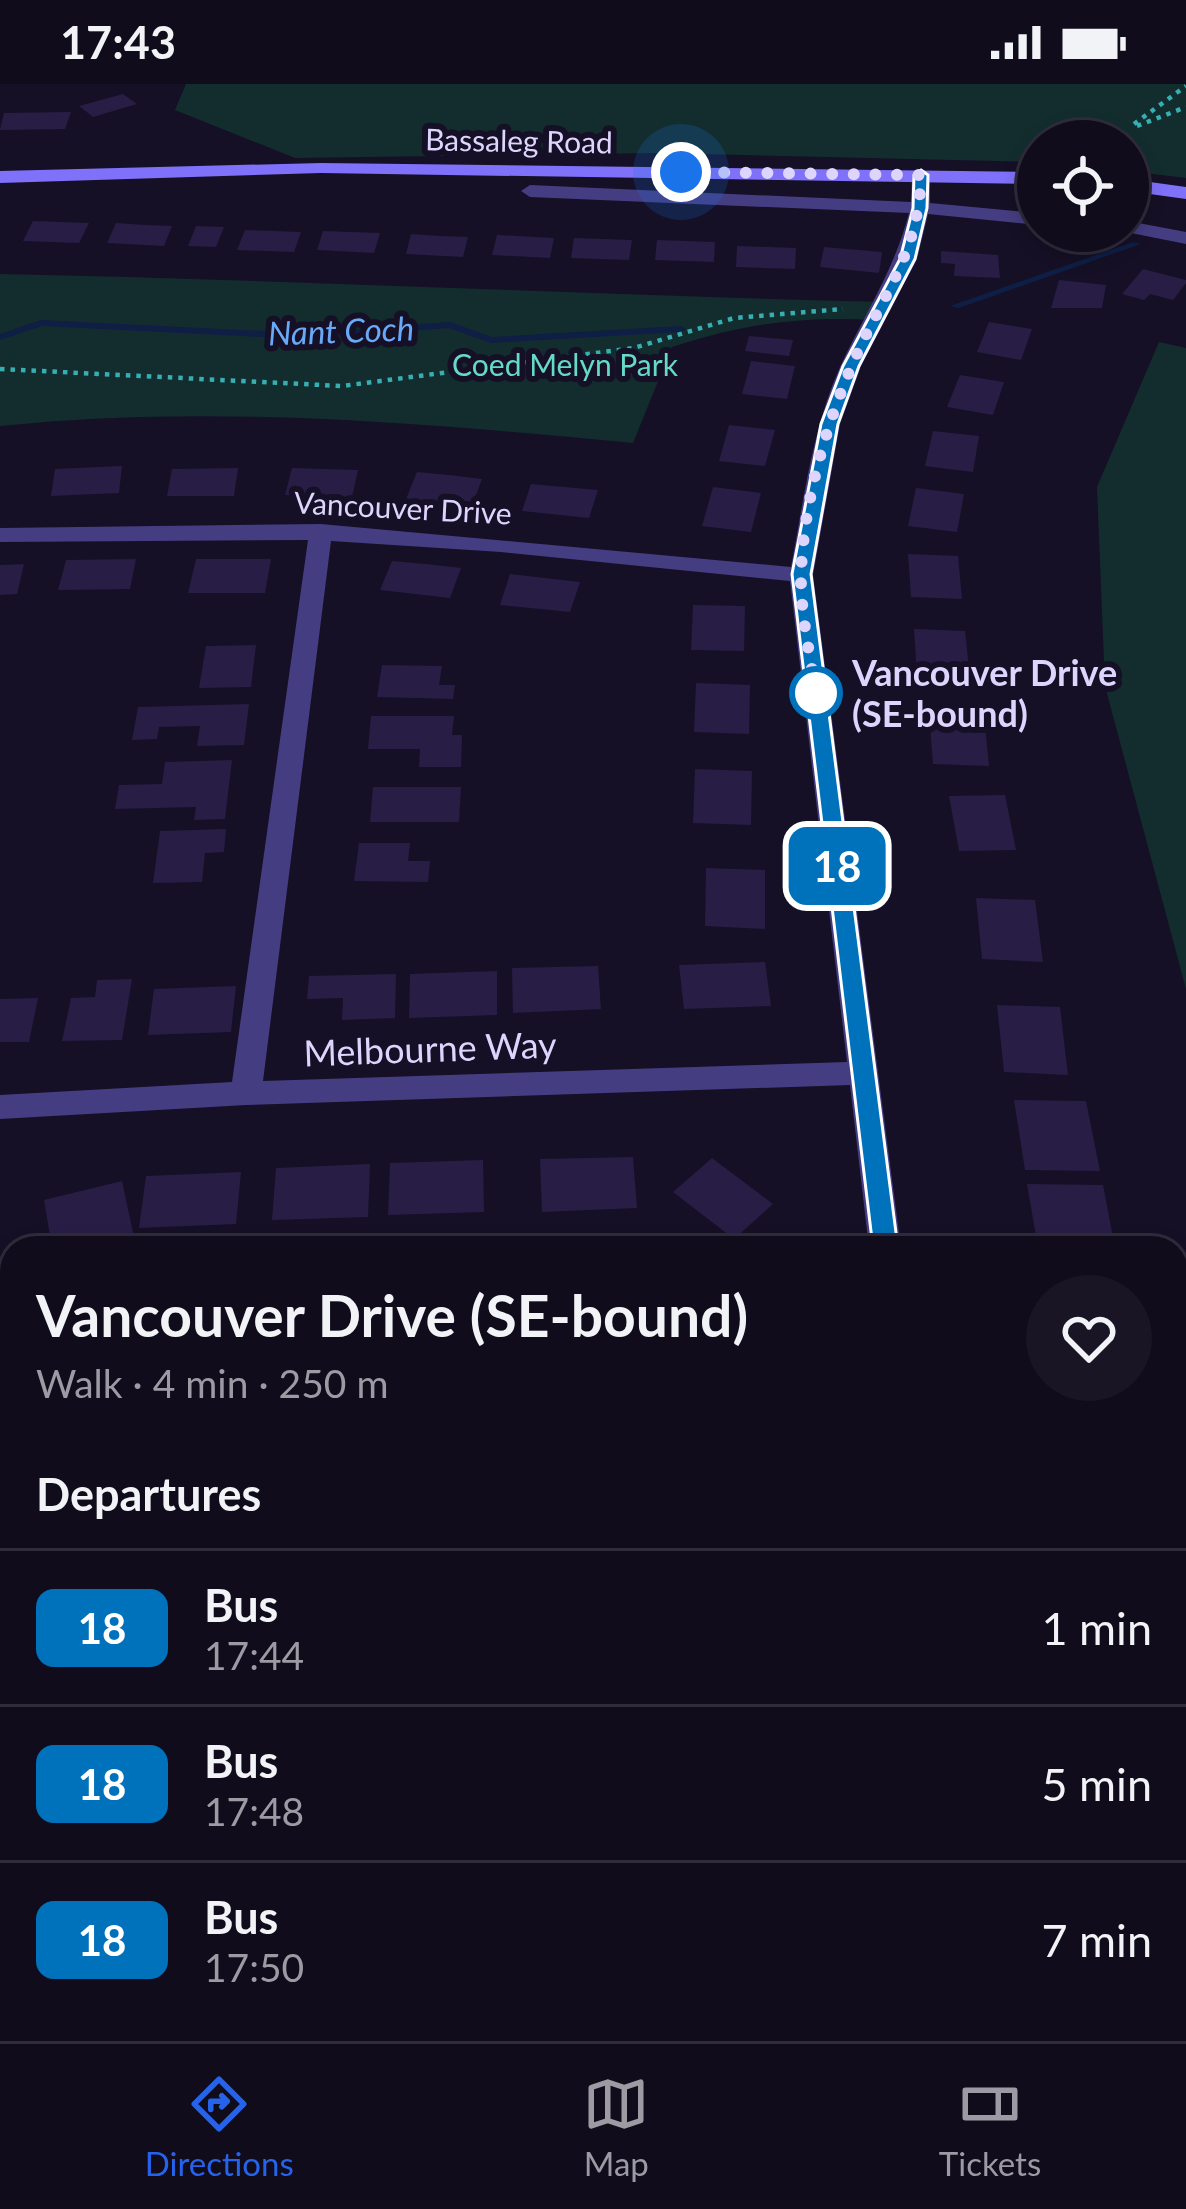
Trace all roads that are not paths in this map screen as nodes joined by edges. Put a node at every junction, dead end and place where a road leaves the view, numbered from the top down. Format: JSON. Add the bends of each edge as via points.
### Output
{"nodes":[{"id":1,"x":921,"y":175,"type":"junction"},
{"id":2,"x":0,"y":177,"type":"edge"},
{"id":3,"x":1017,"y":177,"type":"edge"},
{"id":4,"x":1149,"y":187,"type":"edge"},
{"id":5,"x":530,"y":191,"type":"dead end"},
{"id":6,"x":1186,"y":193,"type":"edge"},
{"id":7,"x":920,"y":208,"type":"junction"},
{"id":8,"x":1017,"y":217,"type":"edge"},
{"id":9,"x":1149,"y":231,"type":"edge"},
{"id":10,"x":1186,"y":238,"type":"edge"},
{"id":11,"x":321,"y":530,"type":"junction"},
{"id":12,"x":0,"y":535,"type":"edge"},
{"id":13,"x":801,"y":574,"type":"junction"},
{"id":14,"x":863,"y":1072,"type":"junction"},
{"id":15,"x":245,"y":1093,"type":"junction"},
{"id":16,"x":0,"y":1107,"type":"edge"},
{"id":17,"x":884,"y":1236,"type":"edge"}],
"edges":[{"from":1,"to":2,"type":"street","name":"Bassaleg Road","via":[[320,168]]},
{"from":1,"to":3,"type":"street","name":"Bassaleg Road"},
{"from":1,"to":7,"type":"street"},
{"from":4,"to":6,"type":"street"},
{"from":5,"to":7,"type":"street","name":"Bassaleg Road"},
{"from":7,"to":8,"type":"street","name":"Bassaleg Road"},
{"from":7,"to":13,"type":"street","via":[[907,259],[829,424]]},
{"from":9,"to":10,"type":"street"},
{"from":11,"to":12,"type":"street","name":"Vancouver Drive"},
{"from":11,"to":13,"type":"street","name":"Vancouver Drive","via":[[555,545]]},
{"from":11,"to":15,"type":"street"},
{"from":13,"to":14,"type":"street"},
{"from":14,"to":15,"type":"street","name":"Melbourne Way"},
{"from":14,"to":17,"type":"street"},
{"from":15,"to":16,"type":"street","name":"Melbourne Way"}]}
